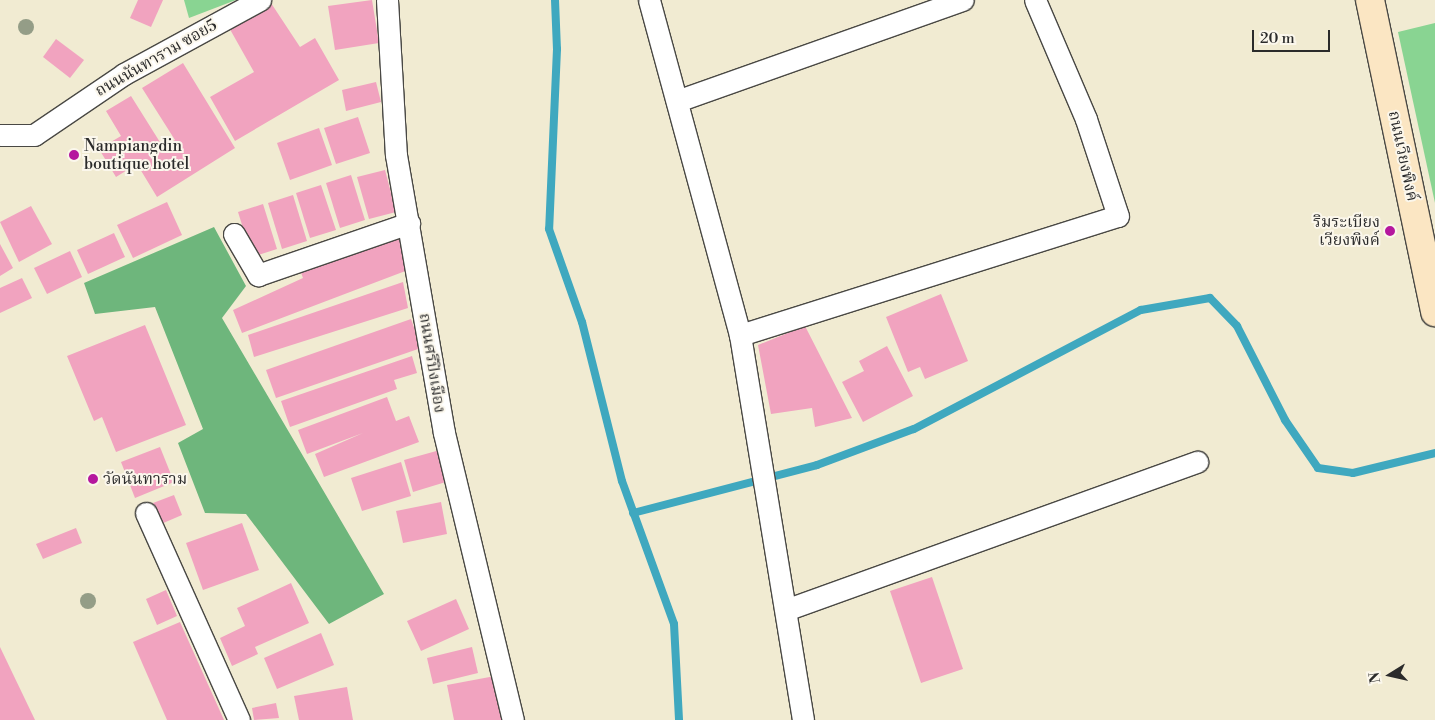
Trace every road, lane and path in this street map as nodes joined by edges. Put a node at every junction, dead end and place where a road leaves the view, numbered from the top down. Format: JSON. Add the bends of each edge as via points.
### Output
{"nodes":[{"id":1,"x":260,"y":0,"type":"edge"},
{"id":2,"x":388,"y":0,"type":"edge"},
{"id":3,"x":649,"y":0,"type":"edge"},
{"id":4,"x":963,"y":0,"type":"edge"},
{"id":5,"x":1036,"y":0,"type":"edge"},
{"id":6,"x":1370,"y":0,"type":"edge"},
{"id":7,"x":677,"y":101,"type":"junction"},
{"id":8,"x":0,"y":135,"type":"edge"},
{"id":9,"x":409,"y":223,"type":"junction"},
{"id":10,"x":234,"y":234,"type":"dead end"},
{"id":11,"x":1435,"y":312,"type":"edge"},
{"id":12,"x":740,"y":335,"type":"junction"},
{"id":13,"x":1197,"y":462,"type":"dead end"},
{"id":14,"x":146,"y":514,"type":"dead end"},
{"id":15,"x":788,"y":609,"type":"junction"},
{"id":16,"x":239,"y":720,"type":"edge"},
{"id":17,"x":513,"y":720,"type":"edge"},
{"id":18,"x":803,"y":720,"type":"edge"}],
"edges":[{"from":1,"to":8,"type":"street","name":"ถนนนันทาราม ซอย5","via":[[124,74],[34,135]]},
{"from":2,"to":9,"type":"street","name":"ถนนศรีปิงเมือง","via":[[396,154]]},
{"from":3,"to":7,"type":"street"},
{"from":4,"to":7,"type":"street"},
{"from":5,"to":12,"type":"street","via":[[1086,119],[1118,216]]},
{"from":6,"to":11,"type":"street","name":"ถนนเวียงพิงค์"},
{"from":7,"to":12,"type":"street"},
{"from":9,"to":10,"type":"street","via":[[258,275]]},
{"from":9,"to":17,"type":"street","name":"ถนนศรีปิงเมือง","via":[[444,432]]},
{"from":12,"to":15,"type":"street"},
{"from":13,"to":15,"type":"street"},
{"from":14,"to":16,"type":"street"},
{"from":15,"to":18,"type":"street"}]}
